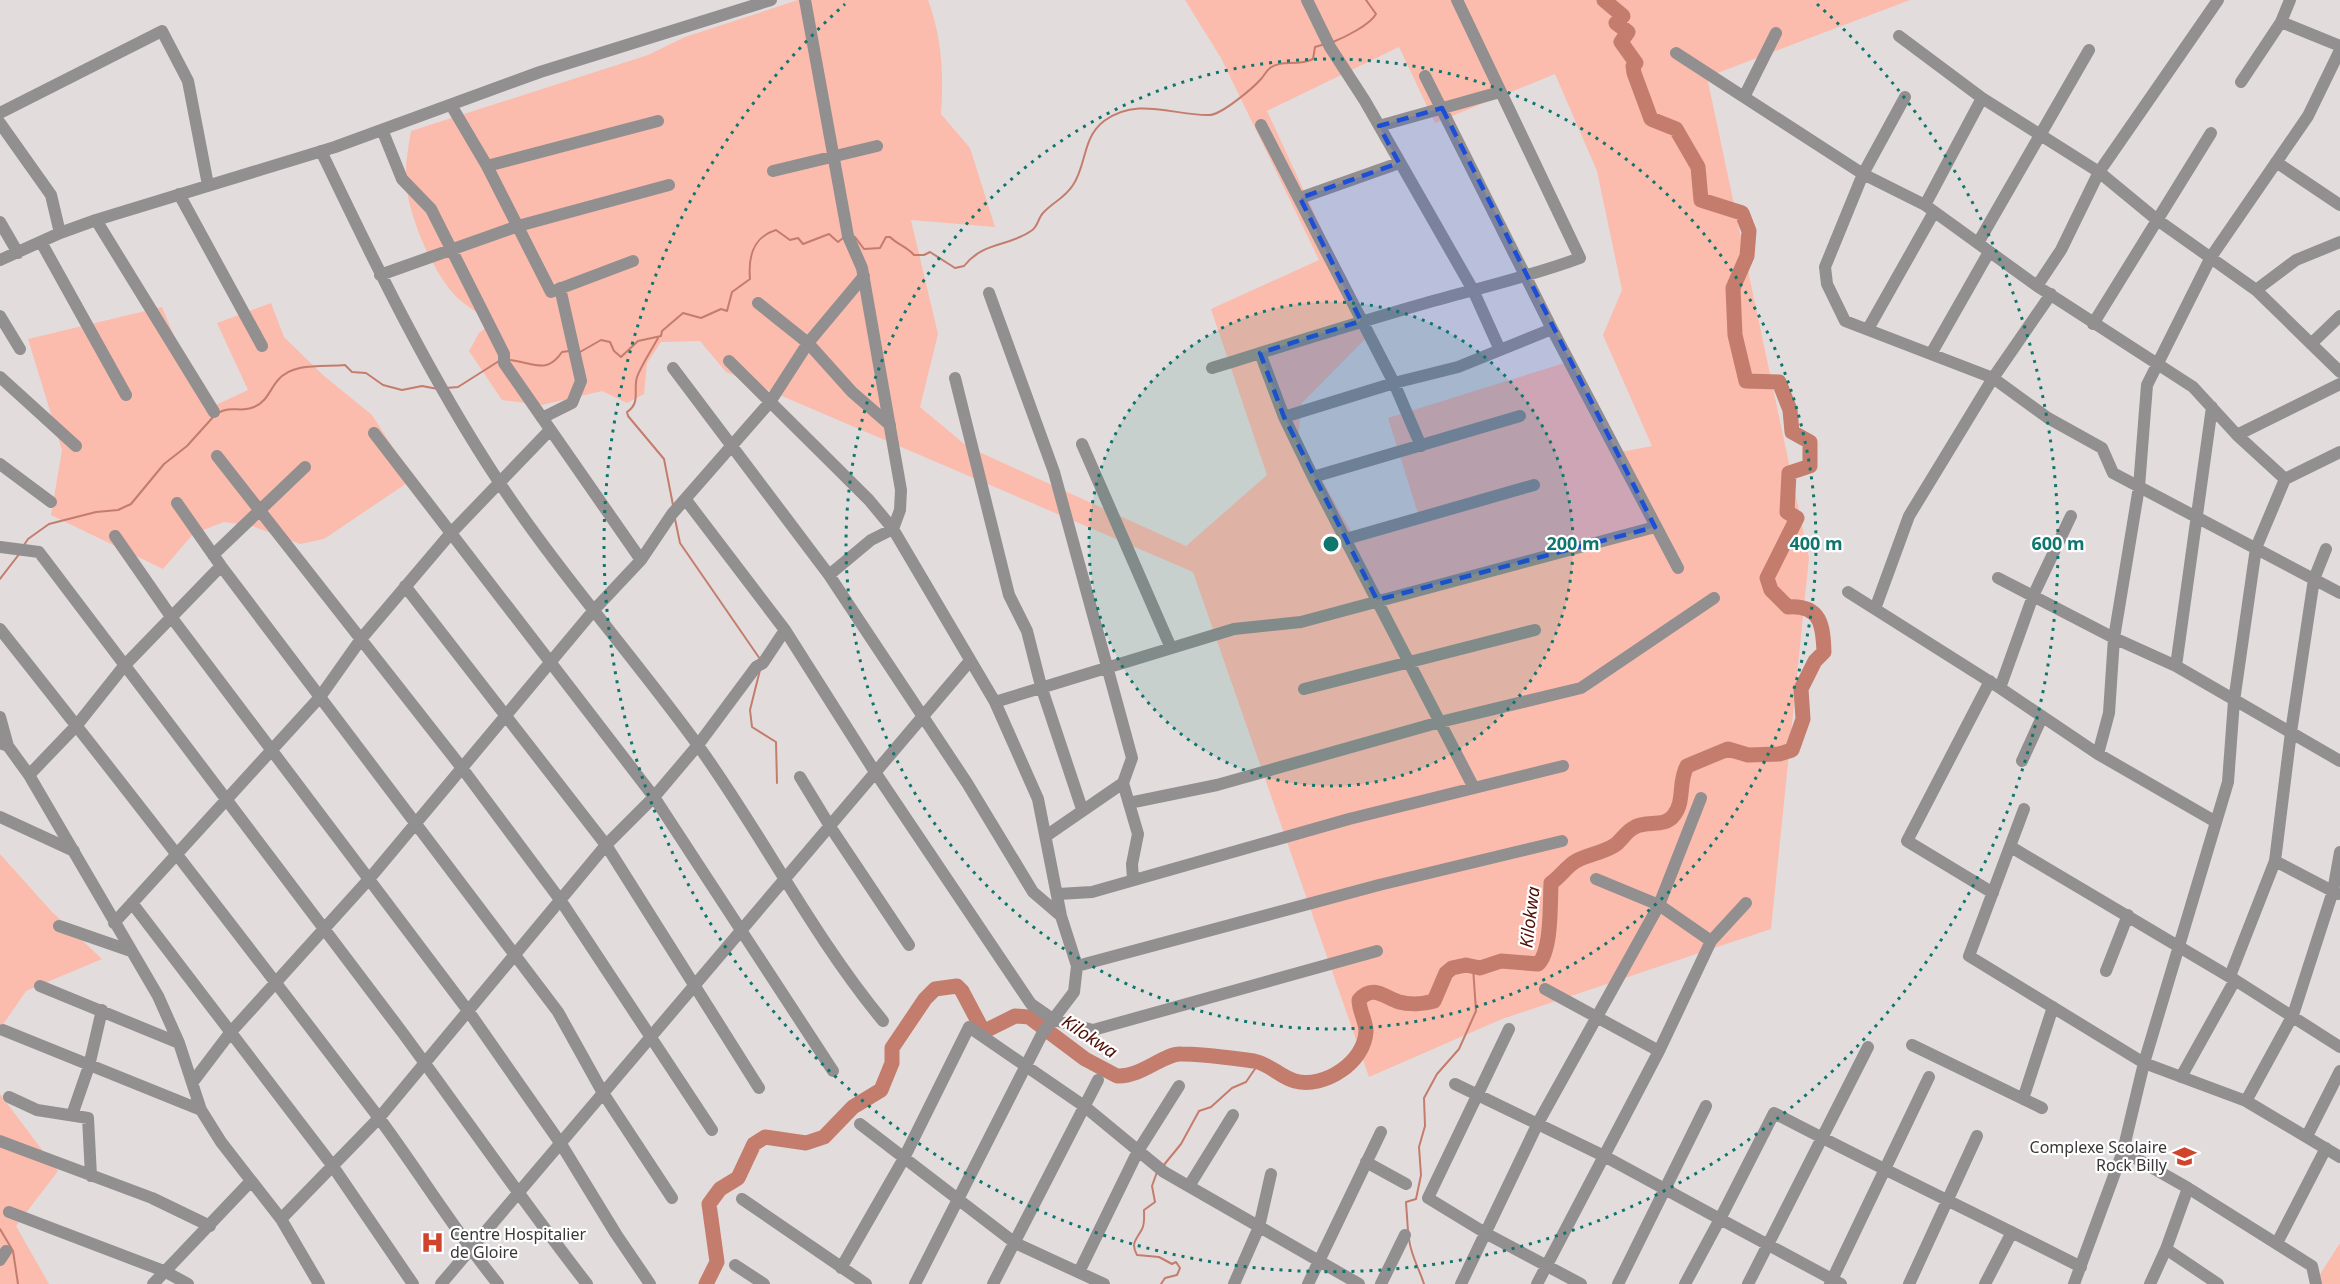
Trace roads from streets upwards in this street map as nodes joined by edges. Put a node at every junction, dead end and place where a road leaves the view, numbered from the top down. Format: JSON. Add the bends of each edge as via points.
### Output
{"nodes":[{"id":1,"x":771,"y":0,"type":"edge"},
{"id":2,"x":805,"y":0,"type":"edge"},
{"id":3,"x":1307,"y":0,"type":"edge"},
{"id":4,"x":1457,"y":0,"type":"edge"},
{"id":5,"x":2218,"y":0,"type":"edge"},
{"id":6,"x":2290,"y":0,"type":"edge"},
{"id":7,"x":2281,"y":22,"type":"junction"},
{"id":8,"x":1776,"y":33,"type":"dead end"},
{"id":9,"x":1899,"y":36,"type":"dead end"},
{"id":10,"x":2340,"y":48,"type":"edge"},
{"id":11,"x":2089,"y":50,"type":"dead end"},
{"id":12,"x":1676,"y":53,"type":"dead end"},
{"id":13,"x":1425,"y":76,"type":"dead end"},
{"id":14,"x":2241,"y":82,"type":"dead end"},
{"id":15,"x":1500,"y":92,"type":"junction"},
{"id":16,"x":1905,"y":96,"type":"dead end"},
{"id":17,"x":1744,"y":97,"type":"junction"},
{"id":18,"x":1982,"y":98,"type":"junction"},
{"id":19,"x":451,"y":105,"type":"junction"},
{"id":20,"x":1442,"y":108,"type":"junction"},
{"id":21,"x":0,"y":113,"type":"edge"},
{"id":22,"x":658,"y":121,"type":"dead end"},
{"id":23,"x":0,"y":123,"type":"edge"},
{"id":24,"x":1261,"y":125,"type":"dead end"},
{"id":25,"x":1379,"y":126,"type":"junction"},
{"id":26,"x":383,"y":132,"type":"junction"},
{"id":27,"x":2211,"y":132,"type":"dead end"},
{"id":28,"x":2040,"y":135,"type":"junction"},
{"id":29,"x":877,"y":146,"type":"dead end"},
{"id":30,"x":321,"y":151,"type":"junction"},
{"id":31,"x":834,"y":157,"type":"junction"},
{"id":32,"x":2276,"y":162,"type":"junction"},
{"id":33,"x":1398,"y":163,"type":"junction"},
{"id":34,"x":487,"y":166,"type":"junction"},
{"id":35,"x":773,"y":171,"type":"dead end"},
{"id":36,"x":2099,"y":172,"type":"junction"},
{"id":37,"x":1863,"y":174,"type":"junction"},
{"id":38,"x":208,"y":185,"type":"junction"},
{"id":39,"x":669,"y":185,"type":"dead end"},
{"id":40,"x":179,"y":194,"type":"junction"},
{"id":41,"x":1300,"y":198,"type":"junction"},
{"id":42,"x":2340,"y":205,"type":"edge"},
{"id":43,"x":1930,"y":208,"type":"junction"},
{"id":44,"x":2156,"y":219,"type":"junction"},
{"id":45,"x":96,"y":220,"type":"junction"},
{"id":46,"x":0,"y":222,"type":"edge"},
{"id":47,"x":518,"y":226,"type":"junction"},
{"id":48,"x":60,"y":233,"type":"junction"},
{"id":49,"x":41,"y":242,"type":"junction"},
{"id":50,"x":2340,"y":242,"type":"edge"},
{"id":51,"x":1978,"y":243,"type":"junction"},
{"id":52,"x":452,"y":251,"type":"junction"},
{"id":53,"x":1989,"y":252,"type":"junction"},
{"id":54,"x":18,"y":253,"type":"junction"},
{"id":55,"x":2211,"y":257,"type":"junction"},
{"id":56,"x":0,"y":260,"type":"edge"},
{"id":57,"x":633,"y":261,"type":"dead end"},
{"id":58,"x":380,"y":275,"type":"junction"},
{"id":59,"x":864,"y":276,"type":"junction"},
{"id":60,"x":1527,"y":278,"type":"junction"},
{"id":61,"x":2037,"y":286,"type":"junction"},
{"id":62,"x":560,"y":288,"type":"junction"},
{"id":63,"x":1473,"y":290,"type":"junction"},
{"id":64,"x":2256,"y":290,"type":"junction"},
{"id":65,"x":990,"y":293,"type":"dead end"},
{"id":66,"x":2051,"y":294,"type":"junction"},
{"id":67,"x":758,"y":303,"type":"dead end"},
{"id":68,"x":0,"y":316,"type":"edge"},
{"id":69,"x":2340,"y":316,"type":"edge"},
{"id":70,"x":1362,"y":321,"type":"junction"},
{"id":71,"x":2093,"y":324,"type":"junction"},
{"id":72,"x":1552,"y":329,"type":"junction"},
{"id":73,"x":1868,"y":329,"type":"junction"},
{"id":74,"x":808,"y":344,"type":"junction"},
{"id":75,"x":2310,"y":344,"type":"junction"},
{"id":76,"x":262,"y":346,"type":"dead end"},
{"id":77,"x":20,"y":349,"type":"dead end"},
{"id":78,"x":1500,"y":350,"type":"junction"},
{"id":79,"x":1260,"y":353,"type":"junction"},
{"id":80,"x":1931,"y":354,"type":"junction"},
{"id":81,"x":729,"y":361,"type":"dead end"},
{"id":82,"x":2157,"y":366,"type":"junction"},
{"id":83,"x":673,"y":368,"type":"dead end"},
{"id":84,"x":1212,"y":368,"type":"dead end"},
{"id":85,"x":2340,"y":372,"type":"edge"},
{"id":86,"x":0,"y":377,"type":"edge"},
{"id":87,"x":955,"y":378,"type":"dead end"},
{"id":88,"x":1993,"y":378,"type":"junction"},
{"id":89,"x":1394,"y":383,"type":"junction"},
{"id":90,"x":2340,"y":384,"type":"edge"},
{"id":91,"x":126,"y":395,"type":"dead end"},
{"id":92,"x":770,"y":402,"type":"junction"},
{"id":93,"x":2212,"y":407,"type":"junction"},
{"id":94,"x":214,"y":412,"type":"dead end"},
{"id":95,"x":1520,"y":416,"type":"dead end"},
{"id":96,"x":1284,"y":417,"type":"junction"},
{"id":97,"x":542,"y":418,"type":"junction"},
{"id":98,"x":890,"y":424,"type":"junction"},
{"id":99,"x":550,"y":430,"type":"junction"},
{"id":100,"x":374,"y":433,"type":"dead end"},
{"id":101,"x":2237,"y":435,"type":"junction"},
{"id":102,"x":1082,"y":444,"type":"dead end"},
{"id":103,"x":733,"y":445,"type":"junction"},
{"id":104,"x":76,"y":446,"type":"dead end"},
{"id":105,"x":1421,"y":446,"type":"junction"},
{"id":106,"x":2340,"y":452,"type":"edge"},
{"id":107,"x":217,"y":456,"type":"dead end"},
{"id":108,"x":0,"y":464,"type":"edge"},
{"id":109,"x":305,"y":467,"type":"dead end"},
{"id":110,"x":1313,"y":477,"type":"junction"},
{"id":111,"x":2285,"y":479,"type":"junction"},
{"id":112,"x":500,"y":484,"type":"junction"},
{"id":113,"x":1534,"y":485,"type":"dead end"},
{"id":114,"x":2139,"y":487,"type":"junction"},
{"id":115,"x":686,"y":500,"type":"junction"},
{"id":116,"x":51,"y":502,"type":"dead end"},
{"id":117,"x":177,"y":503,"type":"dead end"},
{"id":118,"x":258,"y":511,"type":"junction"},
{"id":119,"x":2071,"y":516,"type":"dead end"},
{"id":120,"x":2197,"y":518,"type":"junction"},
{"id":121,"x":1654,"y":527,"type":"junction"},
{"id":122,"x":893,"y":529,"type":"junction"},
{"id":123,"x":451,"y":533,"type":"junction"},
{"id":124,"x":115,"y":536,"type":"dead end"},
{"id":125,"x":1346,"y":539,"type":"junction"},
{"id":126,"x":0,"y":547,"type":"edge"},
{"id":127,"x":2256,"y":548,"type":"junction"},
{"id":128,"x":2326,"y":549,"type":"dead end"},
{"id":129,"x":213,"y":555,"type":"junction"},
{"id":130,"x":641,"y":560,"type":"junction"},
{"id":131,"x":221,"y":566,"type":"junction"},
{"id":132,"x":1678,"y":568,"type":"dead end"},
{"id":133,"x":829,"y":575,"type":"junction"},
{"id":134,"x":1998,"y":578,"type":"dead end"},
{"id":135,"x":2314,"y":579,"type":"junction"},
{"id":136,"x":405,"y":586,"type":"junction"},
{"id":137,"x":1848,"y":592,"type":"dead end"},
{"id":138,"x":2340,"y":593,"type":"edge"},
{"id":139,"x":2033,"y":596,"type":"junction"},
{"id":140,"x":1714,"y":598,"type":"dead end"},
{"id":141,"x":1377,"y":600,"type":"junction"},
{"id":142,"x":1875,"y":609,"type":"junction"},
{"id":143,"x":594,"y":610,"type":"junction"},
{"id":144,"x":172,"y":618,"type":"junction"},
{"id":145,"x":0,"y":628,"type":"edge"},
{"id":146,"x":786,"y":630,"type":"junction"},
{"id":147,"x":1535,"y":630,"type":"dead end"},
{"id":148,"x":2114,"y":638,"type":"junction"},
{"id":149,"x":361,"y":639,"type":"junction"},
{"id":150,"x":1170,"y":648,"type":"junction"},
{"id":151,"x":551,"y":662,"type":"junction"},
{"id":152,"x":969,"y":662,"type":"junction"},
{"id":153,"x":1410,"y":663,"type":"junction"},
{"id":154,"x":124,"y":666,"type":"junction"},
{"id":155,"x":1108,"y":666,"type":"junction"},
{"id":156,"x":2176,"y":666,"type":"junction"},
{"id":157,"x":1995,"y":685,"type":"junction"},
{"id":158,"x":1041,"y":686,"type":"junction"},
{"id":159,"x":1304,"y":689,"type":"dead end"},
{"id":160,"x":320,"y":697,"type":"junction"},
{"id":161,"x":2234,"y":701,"type":"junction"},
{"id":162,"x":995,"y":702,"type":"junction"},
{"id":163,"x":506,"y":716,"type":"junction"},
{"id":164,"x":923,"y":716,"type":"junction"},
{"id":165,"x":0,"y":717,"type":"edge"},
{"id":166,"x":2042,"y":717,"type":"junction"},
{"id":167,"x":1440,"y":722,"type":"junction"},
{"id":168,"x":77,"y":725,"type":"junction"},
{"id":169,"x":2291,"y":732,"type":"junction"},
{"id":170,"x":4,"y":744,"type":"edge"},
{"id":171,"x":698,"y":746,"type":"junction"},
{"id":172,"x":274,"y":750,"type":"junction"},
{"id":173,"x":2098,"y":754,"type":"junction"},
{"id":174,"x":2022,"y":761,"type":"dead end"},
{"id":175,"x":2340,"y":761,"type":"edge"},
{"id":176,"x":1563,"y":766,"type":"dead end"},
{"id":177,"x":462,"y":768,"type":"junction"},
{"id":178,"x":875,"y":772,"type":"junction"},
{"id":179,"x":29,"y":775,"type":"junction"},
{"id":180,"x":800,"y":777,"type":"dead end"},
{"id":181,"x":1123,"y":783,"type":"junction"},
{"id":182,"x":1474,"y":788,"type":"junction"},
{"id":183,"x":654,"y":797,"type":"junction"},
{"id":184,"x":1701,"y":798,"type":"dead end"},
{"id":185,"x":225,"y":799,"type":"junction"},
{"id":186,"x":1129,"y":803,"type":"junction"},
{"id":187,"x":1082,"y":809,"type":"junction"},
{"id":188,"x":2024,"y":809,"type":"dead end"},
{"id":189,"x":0,"y":817,"type":"edge"},
{"id":190,"x":2216,"y":822,"type":"junction"},
{"id":191,"x":417,"y":823,"type":"junction"},
{"id":192,"x":831,"y":828,"type":"junction"},
{"id":193,"x":1046,"y":836,"type":"junction"},
{"id":194,"x":1562,"y":841,"type":"dead end"},
{"id":195,"x":606,"y":845,"type":"junction"},
{"id":196,"x":2011,"y":847,"type":"junction"},
{"id":197,"x":74,"y":851,"type":"junction"},
{"id":198,"x":2340,"y":852,"type":"edge"},
{"id":199,"x":176,"y":853,"type":"junction"},
{"id":200,"x":2276,"y":861,"type":"junction"},
{"id":201,"x":370,"y":878,"type":"junction"},
{"id":202,"x":785,"y":878,"type":"junction"},
{"id":203,"x":1133,"y":879,"type":"junction"},
{"id":204,"x":1596,"y":879,"type":"dead end"},
{"id":205,"x":1994,"y":893,"type":"junction"},
{"id":206,"x":2336,"y":893,"type":"edge"},
{"id":207,"x":1058,"y":894,"type":"junction"},
{"id":208,"x":561,"y":901,"type":"junction"},
{"id":209,"x":132,"y":903,"type":"junction"},
{"id":210,"x":1746,"y":903,"type":"dead end"},
{"id":211,"x":1659,"y":905,"type":"junction"},
{"id":212,"x":2128,"y":915,"type":"junction"},
{"id":213,"x":1061,"y":916,"type":"junction"},
{"id":214,"x":114,"y":923,"type":"junction"},
{"id":215,"x":59,"y":926,"type":"dead end"},
{"id":216,"x":324,"y":928,"type":"junction"},
{"id":217,"x":739,"y":930,"type":"junction"},
{"id":218,"x":1711,"y":941,"type":"junction"},
{"id":219,"x":909,"y":945,"type":"dead end"},
{"id":220,"x":2180,"y":946,"type":"junction"},
{"id":221,"x":131,"y":951,"type":"junction"},
{"id":222,"x":1377,"y":951,"type":"dead end"},
{"id":223,"x":517,"y":954,"type":"junction"},
{"id":224,"x":1077,"y":966,"type":"junction"},
{"id":225,"x":2106,"y":971,"type":"dead end"},
{"id":226,"x":2233,"y":978,"type":"junction"},
{"id":227,"x":276,"y":982,"type":"junction"},
{"id":228,"x":40,"y":986,"type":"dead end"},
{"id":229,"x":695,"y":986,"type":"junction"},
{"id":230,"x":1545,"y":989,"type":"dead end"},
{"id":231,"x":2053,"y":1007,"type":"junction"},
{"id":232,"x":102,"y":1010,"type":"junction"},
{"id":233,"x":470,"y":1012,"type":"junction"},
{"id":234,"x":2293,"y":1015,"type":"junction"},
{"id":235,"x":1599,"y":1017,"type":"junction"},
{"id":236,"x":884,"y":1021,"type":"dead end"},
{"id":237,"x":1048,"y":1027,"type":"junction"},
{"id":238,"x":1509,"y":1029,"type":"dead end"},
{"id":239,"x":3,"y":1030,"type":"dead end"},
{"id":240,"x":230,"y":1033,"type":"junction"},
{"id":241,"x":650,"y":1036,"type":"junction"},
{"id":242,"x":179,"y":1043,"type":"junction"},
{"id":243,"x":1912,"y":1045,"type":"dead end"},
{"id":244,"x":1868,"y":1047,"type":"dead end"},
{"id":245,"x":2340,"y":1047,"type":"edge"},
{"id":246,"x":1659,"y":1051,"type":"junction"},
{"id":247,"x":2144,"y":1063,"type":"junction"},
{"id":248,"x":425,"y":1064,"type":"junction"},
{"id":249,"x":89,"y":1066,"type":"junction"},
{"id":250,"x":1027,"y":1066,"type":"junction"},
{"id":251,"x":833,"y":1071,"type":"dead end"},
{"id":252,"x":2340,"y":1071,"type":"edge"},
{"id":253,"x":1929,"y":1077,"type":"dead end"},
{"id":254,"x":2181,"y":1077,"type":"junction"},
{"id":255,"x":1098,"y":1080,"type":"dead end"},
{"id":256,"x":192,"y":1083,"type":"junction"},
{"id":257,"x":1455,"y":1084,"type":"dead end"},
{"id":258,"x":1179,"y":1086,"type":"dead end"},
{"id":259,"x":759,"y":1088,"type":"dead end"},
{"id":260,"x":603,"y":1093,"type":"junction"},
{"id":261,"x":1479,"y":1095,"type":"junction"},
{"id":262,"x":9,"y":1097,"type":"dead end"},
{"id":263,"x":2023,"y":1098,"type":"junction"},
{"id":264,"x":2246,"y":1101,"type":"junction"},
{"id":265,"x":1084,"y":1106,"type":"junction"},
{"id":266,"x":1706,"y":1106,"type":"dead end"},
{"id":267,"x":2042,"y":1108,"type":"dead end"},
{"id":268,"x":201,"y":1110,"type":"junction"},
{"id":269,"x":72,"y":1115,"type":"junction"},
{"id":270,"x":1233,"y":1115,"type":"dead end"},
{"id":271,"x":379,"y":1118,"type":"junction"},
{"id":272,"x":1538,"y":1123,"type":"junction"},
{"id":273,"x":860,"y":1124,"type":"dead end"},
{"id":274,"x":711,"y":1130,"type":"dead end"},
{"id":275,"x":1381,"y":1132,"type":"dead end"},
{"id":276,"x":1977,"y":1136,"type":"dead end"},
{"id":277,"x":2307,"y":1136,"type":"junction"},
{"id":278,"x":1822,"y":1139,"type":"junction"},
{"id":279,"x":0,"y":1142,"type":"edge"},
{"id":280,"x":561,"y":1144,"type":"junction"},
{"id":281,"x":2326,"y":1148,"type":"junction"},
{"id":282,"x":1138,"y":1151,"type":"junction"},
{"id":283,"x":2123,"y":1151,"type":"junction"},
{"id":284,"x":1604,"y":1156,"type":"junction"},
{"id":285,"x":2340,"y":1157,"type":"edge"},
{"id":286,"x":903,"y":1160,"type":"junction"},
{"id":287,"x":1366,"y":1162,"type":"junction"},
{"id":288,"x":332,"y":1165,"type":"junction"},
{"id":289,"x":1885,"y":1172,"type":"junction"},
{"id":290,"x":1271,"y":1174,"type":"dead end"},
{"id":291,"x":91,"y":1176,"type":"junction"},
{"id":292,"x":251,"y":1180,"type":"junction"},
{"id":293,"x":1406,"y":1184,"type":"dead end"},
{"id":294,"x":1189,"y":1186,"type":"junction"},
{"id":295,"x":2188,"y":1188,"type":"junction"},
{"id":296,"x":1664,"y":1190,"type":"junction"},
{"id":297,"x":518,"y":1196,"type":"junction"},
{"id":298,"x":672,"y":1198,"type":"dead end"},
{"id":299,"x":741,"y":1199,"type":"dead end"},
{"id":300,"x":1949,"y":1200,"type":"junction"},
{"id":301,"x":960,"y":1202,"type":"junction"},
{"id":302,"x":9,"y":1212,"type":"dead end"},
{"id":303,"x":281,"y":1219,"type":"junction"},
{"id":304,"x":1719,"y":1219,"type":"junction"},
{"id":305,"x":210,"y":1226,"type":"junction"},
{"id":306,"x":1259,"y":1227,"type":"junction"},
{"id":307,"x":2012,"y":1232,"type":"junction"},
{"id":308,"x":1487,"y":1234,"type":"junction"},
{"id":309,"x":1404,"y":1235,"type":"dead end"},
{"id":310,"x":1015,"y":1243,"type":"junction"},
{"id":311,"x":2277,"y":1243,"type":"junction"},
{"id":312,"x":1769,"y":1246,"type":"junction"},
{"id":313,"x":2166,"y":1249,"type":"junction"},
{"id":314,"x":471,"y":1251,"type":"junction"},
{"id":315,"x":1318,"y":1261,"type":"junction"},
{"id":316,"x":735,"y":1265,"type":"dead end"},
{"id":317,"x":1546,"y":1266,"type":"junction"},
{"id":318,"x":2081,"y":1267,"type":"junction"},
{"id":319,"x":841,"y":1268,"type":"junction"},
{"id":320,"x":164,"y":1271,"type":"junction"},
{"id":321,"x":1079,"y":1272,"type":"junction"},
{"id":322,"x":1835,"y":1282,"type":"edge"},
{"id":323,"x":2076,"y":1283,"type":"edge"},
{"id":324,"x":153,"y":1284,"type":"edge"},
{"id":325,"x":188,"y":1284,"type":"edge"},
{"id":326,"x":318,"y":1284,"type":"edge"},
{"id":327,"x":413,"y":1284,"type":"edge"},
{"id":328,"x":441,"y":1284,"type":"edge"},
{"id":329,"x":498,"y":1284,"type":"edge"},
{"id":330,"x":587,"y":1284,"type":"edge"},
{"id":331,"x":650,"y":1284,"type":"edge"},
{"id":332,"x":764,"y":1284,"type":"edge"},
{"id":333,"x":866,"y":1284,"type":"edge"},
{"id":334,"x":915,"y":1284,"type":"edge"},
{"id":335,"x":993,"y":1284,"type":"edge"},
{"id":336,"x":1104,"y":1284,"type":"edge"},
{"id":337,"x":1234,"y":1284,"type":"edge"},
{"id":338,"x":1308,"y":1284,"type":"edge"},
{"id":339,"x":1359,"y":1284,"type":"edge"},
{"id":340,"x":1381,"y":1284,"type":"edge"},
{"id":341,"x":1461,"y":1284,"type":"edge"},
{"id":342,"x":1537,"y":1284,"type":"edge"},
{"id":343,"x":1581,"y":1284,"type":"edge"},
{"id":344,"x":1618,"y":1284,"type":"edge"},
{"id":345,"x":1685,"y":1284,"type":"edge"},
{"id":346,"x":1748,"y":1284,"type":"edge"},
{"id":347,"x":1909,"y":1284,"type":"edge"},
{"id":348,"x":1985,"y":1284,"type":"edge"},
{"id":349,"x":2150,"y":1284,"type":"edge"},
{"id":350,"x":2218,"y":1284,"type":"edge"},
{"id":351,"x":2316,"y":1284,"type":"edge"}],
"edges":[{"from":1,"to":19,"type":"street","via":[[540,72]]},
{"from":2,"to":31,"type":"street"},
{"from":3,"to":25,"type":"street"},
{"from":4,"to":15,"type":"street"},
{"from":5,"to":36,"type":"street"},
{"from":6,"to":7,"type":"street"},
{"from":7,"to":10,"type":"street"},
{"from":7,"to":14,"type":"street"},
{"from":8,"to":17,"type":"street"},
{"from":9,"to":18,"type":"street"},
{"from":10,"to":32,"type":"street","via":[[2308,116]]},
{"from":11,"to":28,"type":"street"},
{"from":12,"to":17,"type":"street"},
{"from":13,"to":20,"type":"street"},
{"from":15,"to":20,"type":"street"},
{"from":15,"to":60,"type":"street","via":[[1580,258]]},
{"from":16,"to":37,"type":"street"},
{"from":17,"to":37,"type":"street"},
{"from":18,"to":28,"type":"street"},
{"from":18,"to":43,"type":"street"},
{"from":19,"to":26,"type":"street"},
{"from":19,"to":34,"type":"street"},
{"from":20,"to":25,"type":"street"},
{"from":20,"to":60,"type":"street"},
{"from":21,"to":38,"type":"street","via":[[162,31],[188,81]]},
{"from":22,"to":34,"type":"street"},
{"from":23,"to":48,"type":"street","via":[[51,195]]},
{"from":24,"to":41,"type":"street"},
{"from":25,"to":33,"type":"street"},
{"from":26,"to":30,"type":"street"},
{"from":26,"to":52,"type":"street","via":[[402,179],[431,209]]},
{"from":27,"to":44,"type":"street"},
{"from":28,"to":36,"type":"street"},
{"from":28,"to":51,"type":"street"},
{"from":29,"to":31,"type":"street"},
{"from":30,"to":38,"type":"street"},
{"from":30,"to":58,"type":"street"},
{"from":31,"to":35,"type":"street"},
{"from":31,"to":59,"type":"street","via":[[848,234]]},
{"from":32,"to":42,"type":"street"},
{"from":32,"to":55,"type":"street"},
{"from":33,"to":41,"type":"street"},
{"from":33,"to":63,"type":"street"},
{"from":34,"to":47,"type":"street"},
{"from":36,"to":44,"type":"street"},
{"from":36,"to":61,"type":"street","via":[[2061,250]]},
{"from":37,"to":43,"type":"street"},
{"from":37,"to":73,"type":"street","via":[[1825,267],[1827,284],[1845,321]]},
{"from":38,"to":40,"type":"street"},
{"from":39,"to":47,"type":"street"},
{"from":40,"to":45,"type":"street"},
{"from":40,"to":76,"type":"street"},
{"from":41,"to":70,"type":"street"},
{"from":43,"to":51,"type":"street"},
{"from":43,"to":73,"type":"street"},
{"from":44,"to":55,"type":"street"},
{"from":44,"to":71,"type":"street"},
{"from":45,"to":48,"type":"street"},
{"from":45,"to":94,"type":"street"},
{"from":46,"to":54,"type":"street"},
{"from":47,"to":52,"type":"street"},
{"from":47,"to":62,"type":"street","via":[[551,292]]},
{"from":48,"to":49,"type":"street"},
{"from":49,"to":54,"type":"street"},
{"from":49,"to":91,"type":"street"},
{"from":50,"to":64,"type":"street","via":[[2296,260]]},
{"from":51,"to":53,"type":"street"},
{"from":52,"to":58,"type":"street"},
{"from":52,"to":97,"type":"street","via":[[504,359]]},
{"from":53,"to":61,"type":"street"},
{"from":53,"to":80,"type":"street"},
{"from":54,"to":56,"type":"street"},
{"from":55,"to":64,"type":"street"},
{"from":55,"to":82,"type":"street"},
{"from":57,"to":62,"type":"street"},
{"from":58,"to":112,"type":"street","via":[[440,389]]},
{"from":59,"to":74,"type":"street"},
{"from":59,"to":98,"type":"street"},
{"from":60,"to":63,"type":"street"},
{"from":60,"to":72,"type":"street"},
{"from":61,"to":66,"type":"street"},
{"from":62,"to":97,"type":"street","via":[[581,381],[572,403]]},
{"from":63,"to":70,"type":"street"},
{"from":63,"to":78,"type":"street"},
{"from":64,"to":75,"type":"street"},
{"from":65,"to":155,"type":"street","via":[[1054,472]]},
{"from":66,"to":71,"type":"street"},
{"from":66,"to":88,"type":"street"},
{"from":67,"to":74,"type":"street"},
{"from":68,"to":77,"type":"street"},
{"from":69,"to":75,"type":"street"},
{"from":70,"to":79,"type":"street"},
{"from":70,"to":89,"type":"street"},
{"from":71,"to":82,"type":"street"},
{"from":72,"to":78,"type":"street"},
{"from":72,"to":121,"type":"street"},
{"from":73,"to":80,"type":"street"},
{"from":74,"to":92,"type":"street"},
{"from":74,"to":98,"type":"street","via":[[852,392]]},
{"from":75,"to":85,"type":"street"},
{"from":78,"to":89,"type":"street","via":[[1458,367]]},
{"from":79,"to":84,"type":"street"},
{"from":79,"to":96,"type":"street"},
{"from":80,"to":88,"type":"street"},
{"from":81,"to":92,"type":"street"},
{"from":82,"to":93,"type":"street","via":[[2193,387]]},
{"from":82,"to":114,"type":"street","via":[[2146,386]]},
{"from":83,"to":103,"type":"street"},
{"from":86,"to":104,"type":"street"},
{"from":87,"to":158,"type":"street","via":[[1009,596],[1027,631]]},
{"from":88,"to":114,"type":"street","via":[[2048,418],[2102,448],[2113,473]]},
{"from":88,"to":142,"type":"street","via":[[1909,516]]},
{"from":89,"to":96,"type":"street"},
{"from":89,"to":105,"type":"street"},
{"from":90,"to":101,"type":"street"},
{"from":92,"to":103,"type":"street"},
{"from":92,"to":122,"type":"street"},
{"from":93,"to":101,"type":"street"},
{"from":93,"to":120,"type":"street"},
{"from":95,"to":105,"type":"street"},
{"from":96,"to":110,"type":"street"},
{"from":97,"to":99,"type":"street"},
{"from":98,"to":122,"type":"street","via":[[901,490],[900,510]]},
{"from":99,"to":112,"type":"street"},
{"from":99,"to":130,"type":"street"},
{"from":100,"to":123,"type":"street"},
{"from":101,"to":111,"type":"street"},
{"from":102,"to":150,"type":"street"},
{"from":103,"to":115,"type":"street"},
{"from":103,"to":133,"type":"street"},
{"from":105,"to":110,"type":"street"},
{"from":106,"to":111,"type":"street"},
{"from":107,"to":118,"type":"street"},
{"from":108,"to":116,"type":"street"},
{"from":109,"to":118,"type":"street"},
{"from":110,"to":125,"type":"street"},
{"from":111,"to":127,"type":"street"},
{"from":112,"to":123,"type":"street"},
{"from":112,"to":143,"type":"street"},
{"from":113,"to":125,"type":"street"},
{"from":114,"to":120,"type":"street"},
{"from":114,"to":148,"type":"street"},
{"from":115,"to":130,"type":"street"},
{"from":115,"to":146,"type":"street"},
{"from":117,"to":129,"type":"street"},
{"from":118,"to":129,"type":"street"},
{"from":118,"to":149,"type":"street"},
{"from":119,"to":139,"type":"street"},
{"from":120,"to":127,"type":"street"},
{"from":120,"to":156,"type":"street"},
{"from":121,"to":132,"type":"street"},
{"from":121,"to":141,"type":"street"},
{"from":122,"to":133,"type":"street","via":[[871,540]]},
{"from":122,"to":152,"type":"street"},
{"from":123,"to":136,"type":"street"},
{"from":123,"to":151,"type":"street"},
{"from":124,"to":144,"type":"street"},
{"from":125,"to":141,"type":"street"},
{"from":126,"to":154,"type":"street","via":[[39,552]]},
{"from":127,"to":135,"type":"street"},
{"from":127,"to":161,"type":"street"},
{"from":128,"to":135,"type":"street"},
{"from":129,"to":131,"type":"street"},
{"from":130,"to":143,"type":"street"},
{"from":131,"to":144,"type":"street"},
{"from":131,"to":160,"type":"street"},
{"from":133,"to":164,"type":"street"},
{"from":134,"to":139,"type":"street"},
{"from":135,"to":138,"type":"street"},
{"from":135,"to":169,"type":"street"},
{"from":136,"to":149,"type":"street"},
{"from":136,"to":163,"type":"street"},
{"from":137,"to":142,"type":"street"},
{"from":139,"to":148,"type":"street"},
{"from":139,"to":157,"type":"street"},
{"from":140,"to":167,"type":"street","via":[[1581,688]]},
{"from":141,"to":150,"type":"street","via":[[1301,622],[1234,629]]},
{"from":141,"to":153,"type":"street"},
{"from":142,"to":157,"type":"street"},
{"from":143,"to":151,"type":"street"},
{"from":143,"to":171,"type":"street"},
{"from":144,"to":154,"type":"street"},
{"from":144,"to":172,"type":"street"},
{"from":145,"to":168,"type":"street"},
{"from":146,"to":171,"type":"street"},
{"from":146,"to":178,"type":"street"},
{"from":147,"to":153,"type":"street"},
{"from":148,"to":156,"type":"street"},
{"from":148,"to":173,"type":"street","via":[[2109,713]]},
{"from":149,"to":160,"type":"street"},
{"from":149,"to":177,"type":"street"},
{"from":150,"to":155,"type":"street"},
{"from":151,"to":163,"type":"street"},
{"from":151,"to":183,"type":"street"},
{"from":152,"to":162,"type":"street"},
{"from":152,"to":164,"type":"street"},
{"from":153,"to":159,"type":"street"},
{"from":153,"to":167,"type":"street"},
{"from":154,"to":168,"type":"street"},
{"from":154,"to":185,"type":"street"},
{"from":155,"to":158,"type":"street"},
{"from":155,"to":181,"type":"street","via":[[1132,758]]},
{"from":156,"to":161,"type":"street"},
{"from":157,"to":166,"type":"street"},
{"from":157,"to":205,"type":"street","via":[[1907,841]]},
{"from":158,"to":162,"type":"street"},
{"from":158,"to":187,"type":"street"},
{"from":160,"to":172,"type":"street"},
{"from":160,"to":191,"type":"street"},
{"from":161,"to":169,"type":"street"},
{"from":161,"to":190,"type":"street","via":[[2228,782]]},
{"from":162,"to":193,"type":"street","via":[[1038,799]]},
{"from":163,"to":177,"type":"street"},
{"from":163,"to":195,"type":"street"},
{"from":164,"to":178,"type":"street"},
{"from":164,"to":213,"type":"street","via":[[1033,892]]},
{"from":165,"to":170,"type":"street"},
{"from":166,"to":173,"type":"street"},
{"from":166,"to":174,"type":"street"},
{"from":167,"to":182,"type":"street"},
{"from":167,"to":186,"type":"street","via":[[1217,785]]},
{"from":168,"to":179,"type":"street"},
{"from":168,"to":199,"type":"street"},
{"from":169,"to":175,"type":"street"},
{"from":169,"to":200,"type":"street"},
{"from":170,"to":179,"type":"street"},
{"from":171,"to":183,"type":"street"},
{"from":171,"to":202,"type":"street"},
{"from":172,"to":185,"type":"street"},
{"from":172,"to":201,"type":"street"},
{"from":173,"to":190,"type":"street"},
{"from":176,"to":182,"type":"street"},
{"from":177,"to":191,"type":"street"},
{"from":177,"to":208,"type":"street"},
{"from":178,"to":192,"type":"street"},
{"from":178,"to":237,"type":"street"},
{"from":179,"to":197,"type":"street"},
{"from":180,"to":192,"type":"street"},
{"from":181,"to":186,"type":"street"},
{"from":181,"to":187,"type":"street"},
{"from":182,"to":203,"type":"street"},
{"from":183,"to":195,"type":"street"},
{"from":183,"to":217,"type":"street"},
{"from":184,"to":211,"type":"street"},
{"from":185,"to":199,"type":"street"},
{"from":185,"to":216,"type":"street"},
{"from":186,"to":203,"type":"street","via":[[1138,834]]},
{"from":187,"to":193,"type":"street"},
{"from":188,"to":196,"type":"street"},
{"from":189,"to":197,"type":"street"},
{"from":190,"to":220,"type":"street"},
{"from":191,"to":201,"type":"street"},
{"from":191,"to":223,"type":"street"},
{"from":192,"to":202,"type":"street"},
{"from":192,"to":219,"type":"street"},
{"from":193,"to":207,"type":"street"},
{"from":194,"to":224,"type":"street","via":[[1379,885]]},
{"from":195,"to":208,"type":"street"},
{"from":195,"to":229,"type":"street"},
{"from":196,"to":205,"type":"street"},
{"from":196,"to":212,"type":"street"},
{"from":197,"to":214,"type":"street"},
{"from":198,"to":206,"type":"street"},
{"from":199,"to":209,"type":"street"},
{"from":199,"to":227,"type":"street"},
{"from":200,"to":206,"type":"street"},
{"from":200,"to":226,"type":"street"},
{"from":201,"to":216,"type":"street"},
{"from":201,"to":233,"type":"street"},
{"from":202,"to":217,"type":"street"},
{"from":202,"to":236,"type":"street","via":[[846,977]]},
{"from":203,"to":207,"type":"street","via":[[1092,892]]},
{"from":204,"to":211,"type":"street"},
{"from":205,"to":231,"type":"street","via":[[1970,956]]},
{"from":206,"to":234,"type":"street"},
{"from":207,"to":213,"type":"street"},
{"from":208,"to":223,"type":"street"},
{"from":208,"to":241,"type":"street"},
{"from":209,"to":214,"type":"street"},
{"from":209,"to":240,"type":"street"},
{"from":210,"to":218,"type":"street"},
{"from":211,"to":218,"type":"street"},
{"from":211,"to":235,"type":"street"},
{"from":212,"to":220,"type":"street"},
{"from":212,"to":225,"type":"street"},
{"from":213,"to":224,"type":"street"},
{"from":214,"to":221,"type":"street"},
{"from":215,"to":221,"type":"street"},
{"from":216,"to":227,"type":"street"},
{"from":216,"to":248,"type":"street"},
{"from":217,"to":229,"type":"street"},
{"from":217,"to":251,"type":"street"},
{"from":218,"to":246,"type":"street"},
{"from":220,"to":226,"type":"street"},
{"from":220,"to":247,"type":"street"},
{"from":221,"to":242,"type":"street","via":[[158,996]]},
{"from":222,"to":237,"type":"street","via":[[1093,1030]]},
{"from":223,"to":233,"type":"street"},
{"from":223,"to":260,"type":"street","via":[[558,1012]]},
{"from":224,"to":237,"type":"street","via":[[1074,992]]},
{"from":226,"to":234,"type":"street"},
{"from":226,"to":254,"type":"street"},
{"from":227,"to":240,"type":"street"},
{"from":227,"to":271,"type":"street"},
{"from":228,"to":232,"type":"street"},
{"from":229,"to":241,"type":"street"},
{"from":229,"to":259,"type":"street"},
{"from":230,"to":235,"type":"street"},
{"from":231,"to":247,"type":"street"},
{"from":231,"to":263,"type":"street"},
{"from":232,"to":242,"type":"street"},
{"from":232,"to":249,"type":"street"},
{"from":233,"to":248,"type":"street"},
{"from":233,"to":280,"type":"street"},
{"from":234,"to":245,"type":"street"},
{"from":234,"to":264,"type":"street"},
{"from":235,"to":246,"type":"street"},
{"from":235,"to":272,"type":"street"},
{"from":237,"to":250,"type":"street"},
{"from":238,"to":261,"type":"street"},
{"from":239,"to":249,"type":"street"},
{"from":240,"to":256,"type":"street"},
{"from":240,"to":288,"type":"street"},
{"from":241,"to":260,"type":"street"},
{"from":241,"to":274,"type":"street"},
{"from":242,"to":256,"type":"street"},
{"from":243,"to":263,"type":"street"},
{"from":244,"to":278,"type":"street"},
{"from":246,"to":284,"type":"street"},
{"from":247,"to":254,"type":"street"},
{"from":247,"to":283,"type":"street"},
{"from":248,"to":271,"type":"street"},
{"from":248,"to":297,"type":"street"},
{"from":249,"to":268,"type":"street"},
{"from":249,"to":269,"type":"street"},
{"from":250,"to":265,"type":"street"},
{"from":250,"to":286,"type":"street","via":[[969,1027]]},
{"from":250,"to":301,"type":"street"},
{"from":252,"to":277,"type":"street"},
{"from":253,"to":289,"type":"street"},
{"from":254,"to":264,"type":"street"},
{"from":255,"to":265,"type":"street"},
{"from":256,"to":268,"type":"street"},
{"from":257,"to":261,"type":"street"},
{"from":258,"to":282,"type":"street"},
{"from":260,"to":280,"type":"street"},
{"from":260,"to":298,"type":"street"},
{"from":261,"to":272,"type":"street"},
{"from":261,"to":308,"type":"street","via":[[1428,1198]]},
{"from":262,"to":269,"type":"street","via":[[37,1110]]},
{"from":263,"to":267,"type":"street"},
{"from":264,"to":277,"type":"street"},
{"from":265,"to":282,"type":"street"},
{"from":265,"to":310,"type":"street"},
{"from":266,"to":296,"type":"street"},
{"from":268,"to":292,"type":"street"},
{"from":269,"to":291,"type":"street","via":[[88,1118]]},
{"from":270,"to":294,"type":"street"},
{"from":271,"to":288,"type":"street"},
{"from":271,"to":314,"type":"street"},
{"from":272,"to":284,"type":"street"},
{"from":272,"to":308,"type":"street"},
{"from":273,"to":286,"type":"street"},
{"from":275,"to":287,"type":"street"},
{"from":276,"to":300,"type":"street"},
{"from":277,"to":281,"type":"street"},
{"from":278,"to":289,"type":"street"},
{"from":278,"to":304,"type":"street","via":[[1774,1113]]},
{"from":278,"to":312,"type":"street"},
{"from":279,"to":291,"type":"street"},
{"from":280,"to":297,"type":"street"},
{"from":280,"to":331,"type":"street"},
{"from":281,"to":285,"type":"street"},
{"from":281,"to":311,"type":"street"},
{"from":282,"to":294,"type":"street"},
{"from":282,"to":321,"type":"street"},
{"from":283,"to":295,"type":"street"},
{"from":283,"to":318,"type":"street"},
{"from":284,"to":296,"type":"street"},
{"from":284,"to":317,"type":"street"},
{"from":286,"to":301,"type":"street"},
{"from":286,"to":319,"type":"street"},
{"from":287,"to":293,"type":"street"},
{"from":287,"to":315,"type":"street"},
{"from":288,"to":303,"type":"street"},
{"from":288,"to":327,"type":"street"},
{"from":289,"to":300,"type":"street"},
{"from":289,"to":322,"type":"street"},
{"from":290,"to":306,"type":"street"},
{"from":291,"to":305,"type":"street","via":[[152,1198]]},
{"from":292,"to":303,"type":"street"},
{"from":292,"to":305,"type":"street"},
{"from":294,"to":306,"type":"street"},
{"from":295,"to":311,"type":"street"},
{"from":295,"to":313,"type":"street"},
{"from":296,"to":304,"type":"street"},
{"from":296,"to":344,"type":"street"},
{"from":297,"to":314,"type":"street"},
{"from":297,"to":330,"type":"street"},
{"from":299,"to":319,"type":"street"},
{"from":300,"to":307,"type":"street"},
{"from":300,"to":347,"type":"street"},
{"from":301,"to":310,"type":"street"},
{"from":301,"to":334,"type":"street"},
{"from":302,"to":320,"type":"street"},
{"from":303,"to":326,"type":"street"},
{"from":304,"to":312,"type":"street"},
{"from":304,"to":345,"type":"street"},
{"from":305,"to":320,"type":"street"},
{"from":306,"to":315,"type":"street"},
{"from":306,"to":337,"type":"street"},
{"from":307,"to":318,"type":"street"},
{"from":307,"to":348,"type":"street"},
{"from":308,"to":317,"type":"street"},
{"from":308,"to":341,"type":"street"},
{"from":309,"to":340,"type":"street"},
{"from":310,"to":321,"type":"street"},
{"from":310,"to":335,"type":"street"},
{"from":311,"to":351,"type":"street","via":[[2312,1266]]},
{"from":312,"to":322,"type":"street"},
{"from":312,"to":346,"type":"street"},
{"from":313,"to":349,"type":"street"},
{"from":313,"to":350,"type":"street"},
{"from":314,"to":328,"type":"street"},
{"from":314,"to":329,"type":"street"},
{"from":315,"to":338,"type":"street"},
{"from":315,"to":339,"type":"street"},
{"from":316,"to":332,"type":"street"},
{"from":317,"to":342,"type":"street"},
{"from":317,"to":343,"type":"street"},
{"from":318,"to":323,"type":"street"},
{"from":319,"to":333,"type":"street"},
{"from":320,"to":324,"type":"street"},
{"from":320,"to":325,"type":"street"},
{"from":321,"to":336,"type":"street"}]}
